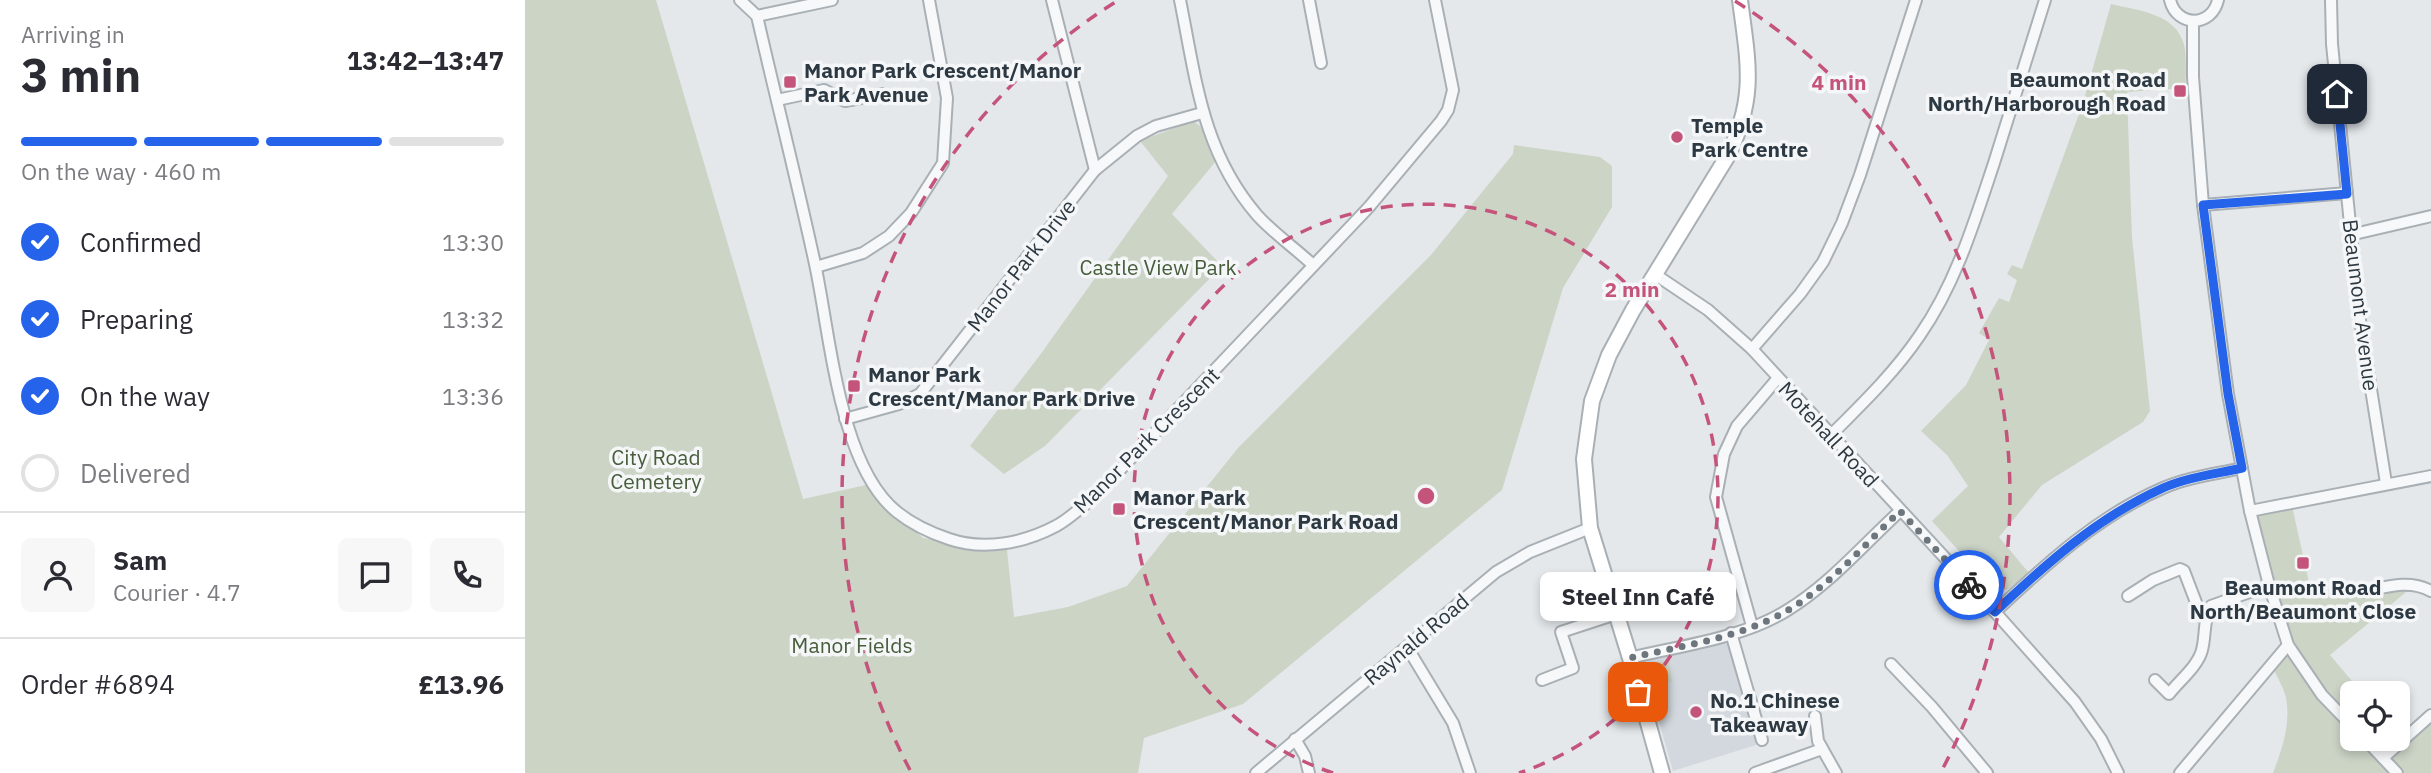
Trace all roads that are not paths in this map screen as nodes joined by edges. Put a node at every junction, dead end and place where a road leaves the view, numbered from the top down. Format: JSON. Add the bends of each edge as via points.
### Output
{"nodes":[{"id":1,"x":740,"y":0,"type":"edge"},
{"id":2,"x":832,"y":0,"type":"edge"},
{"id":3,"x":929,"y":0,"type":"edge"},
{"id":4,"x":1052,"y":0,"type":"edge"},
{"id":5,"x":1180,"y":0,"type":"edge"},
{"id":6,"x":1309,"y":0,"type":"edge"},
{"id":7,"x":1435,"y":0,"type":"edge"},
{"id":8,"x":1740,"y":0,"type":"edge"},
{"id":9,"x":1916,"y":0,"type":"edge"},
{"id":10,"x":2045,"y":0,"type":"edge"},
{"id":11,"x":2170,"y":0,"type":"edge"},
{"id":12,"x":2218,"y":0,"type":"edge"},
{"id":13,"x":2331,"y":0,"type":"edge"},
{"id":14,"x":757,"y":16,"type":"junction"},
{"id":15,"x":2193,"y":22,"type":"junction"},
{"id":16,"x":1321,"y":63,"type":"dead end"},
{"id":17,"x":882,"y":94,"type":"dead end"},
{"id":18,"x":777,"y":100,"type":"junction"},
{"id":19,"x":1202,"y":113,"type":"junction"},
{"id":20,"x":1095,"y":170,"type":"junction"},
{"id":21,"x":2347,"y":194,"type":"junction"},
{"id":22,"x":2203,"y":205,"type":"junction"},
{"id":23,"x":2431,"y":216,"type":"edge"},
{"id":24,"x":2350,"y":235,"type":"junction"},
{"id":25,"x":1313,"y":265,"type":"junction"},
{"id":26,"x":816,"y":267,"type":"junction"},
{"id":27,"x":1656,"y":275,"type":"junction"},
{"id":28,"x":1752,"y":349,"type":"junction"},
{"id":29,"x":1778,"y":378,"type":"junction"},
{"id":30,"x":845,"y":419,"type":"junction"},
{"id":31,"x":1831,"y":435,"type":"junction"},
{"id":32,"x":2242,"y":468,"type":"junction"},
{"id":33,"x":2431,"y":476,"type":"edge"},
{"id":34,"x":2386,"y":483,"type":"junction"},
{"id":35,"x":1900,"y":511,"type":"junction"},
{"id":36,"x":2250,"y":512,"type":"junction"},
{"id":37,"x":1590,"y":528,"type":"junction"},
{"id":38,"x":2269,"y":584,"type":"junction"},
{"id":39,"x":2431,"y":591,"type":"edge"},
{"id":40,"x":2362,"y":592,"type":"dead end"},
{"id":41,"x":2128,"y":596,"type":"dead end"},
{"id":42,"x":1995,"y":612,"type":"junction"},
{"id":43,"x":1616,"y":614,"type":"junction"},
{"id":44,"x":2206,"y":614,"type":"junction"},
{"id":45,"x":1752,"y":626,"type":"junction"},
{"id":46,"x":1731,"y":633,"type":"junction"},
{"id":47,"x":2288,"y":645,"type":"junction"},
{"id":48,"x":1407,"y":647,"type":"junction"},
{"id":49,"x":1630,"y":658,"type":"junction"},
{"id":50,"x":1891,"y":664,"type":"dead end"},
{"id":51,"x":1542,"y":680,"type":"dead end"},
{"id":52,"x":2155,"y":680,"type":"dead end"},
{"id":53,"x":2340,"y":714,"type":"edge"},
{"id":54,"x":2431,"y":715,"type":"edge"},
{"id":55,"x":1815,"y":716,"type":"dead end"},
{"id":56,"x":1295,"y":739,"type":"junction"},
{"id":57,"x":1762,"y":740,"type":"dead end"},
{"id":58,"x":1822,"y":749,"type":"junction"},
{"id":59,"x":2376,"y":751,"type":"edge"},
{"id":60,"x":2383,"y":758,"type":"junction"},
{"id":61,"x":1256,"y":773,"type":"edge"},
{"id":62,"x":1309,"y":773,"type":"edge"},
{"id":63,"x":1470,"y":773,"type":"edge"},
{"id":64,"x":1662,"y":773,"type":"edge"},
{"id":65,"x":1755,"y":773,"type":"edge"},
{"id":66,"x":1836,"y":773,"type":"edge"},
{"id":67,"x":1987,"y":773,"type":"edge"},
{"id":68,"x":2118,"y":773,"type":"edge"},
{"id":69,"x":2180,"y":773,"type":"edge"},
{"id":70,"x":2397,"y":773,"type":"edge"}],
"edges":[{"from":1,"to":14,"type":"street"},
{"from":2,"to":14,"type":"street"},
{"from":3,"to":26,"type":"street","via":[[947,98],[943,163],[911,213],[889,236],[863,253]]},
{"from":4,"to":20,"type":"street"},
{"from":5,"to":19,"type":"street"},
{"from":6,"to":16,"type":"street"},
{"from":7,"to":25,"type":"street","name":"Manor Park Crescent","via":[[1453,90],[1448,110],[1370,207]]},
{"from":8,"to":27,"type":"street","via":[[1749,88],[1739,133]]},
{"from":9,"to":28,"type":"street","via":[[1842,223],[1823,262]]},
{"from":10,"to":31,"type":"street","via":[[1975,223],[1943,296],[1898,365]]},
{"from":11,"to":15,"type":"street","via":[[2175,12]]},
{"from":12,"to":15,"type":"street","via":[[2212,14]]},
{"from":13,"to":21,"type":"street","name":"Beaumont Avenue"},
{"from":14,"to":18,"type":"street","name":"Manor Park Crescent"},
{"from":15,"to":22,"type":"street"},
{"from":17,"to":18,"type":"street","via":[[845,101],[824,90]]},
{"from":18,"to":26,"type":"street","name":"Manor Park Crescent"},
{"from":19,"to":20,"type":"street","name":"Manor Park Drive","via":[[1137,136]]},
{"from":19,"to":25,"type":"street","via":[[1219,160],[1258,215]]},
{"from":20,"to":30,"type":"street","name":"Manor Park Drive","via":[[920,394]]},
{"from":21,"to":22,"type":"street"},
{"from":21,"to":24,"type":"street","name":"Beaumont Avenue"},
{"from":22,"to":32,"type":"street"},
{"from":23,"to":24,"type":"street"},
{"from":24,"to":34,"type":"street","name":"Beaumont Avenue"},
{"from":25,"to":30,"type":"street","name":"Manor Park Crescent","via":[[1098,493],[1058,525],[1025,539],[990,545],[960,543],[930,532],[896,511],[867,474]]},
{"from":26,"to":30,"type":"street","name":"Manor Park Crescent"},
{"from":27,"to":28,"type":"street","name":"Motehall Road","via":[[1708,310]]},
{"from":27,"to":37,"type":"street","via":[[1609,355],[1592,401],[1584,459]]},
{"from":28,"to":29,"type":"street","name":"Motehall Road"},
{"from":29,"to":31,"type":"street","name":"Motehall Road"},
{"from":29,"to":45,"type":"street","via":[[1737,426],[1724,454],[1716,497]]},
{"from":31,"to":35,"type":"street","name":"Motehall Road"},
{"from":32,"to":36,"type":"street"},
{"from":32,"to":42,"type":"street","via":[[2165,487],[2130,505],[2086,532]]},
{"from":33,"to":34,"type":"street"},
{"from":34,"to":36,"type":"street"},
{"from":35,"to":42,"type":"street","name":"Motehall Road"},
{"from":35,"to":45,"type":"street","via":[[1805,598]]},
{"from":36,"to":38,"type":"street"},
{"from":37,"to":43,"type":"street"},
{"from":37,"to":48,"type":"street","name":"Raynald Road","via":[[1538,548],[1496,572]]},
{"from":38,"to":44,"type":"street","via":[[2218,602]]},
{"from":38,"to":47,"type":"street"},
{"from":39,"to":40,"type":"street","via":[[2401,584]]},
{"from":41,"to":44,"type":"street","via":[[2179,569]]},
{"from":42,"to":68,"type":"street","name":"Motehall Road","via":[[2074,702]]},
{"from":43,"to":49,"type":"street"},
{"from":43,"to":51,"type":"street","via":[[1561,632],[1573,668]]},
{"from":44,"to":52,"type":"street","via":[[2197,661],[2169,694]]},
{"from":45,"to":46,"type":"street"},
{"from":46,"to":49,"type":"street"},
{"from":46,"to":57,"type":"street"},
{"from":47,"to":53,"type":"street"},
{"from":47,"to":69,"type":"street"},
{"from":48,"to":56,"type":"street","name":"Raynald Road"},
{"from":48,"to":63,"type":"street","via":[[1454,723]]},
{"from":49,"to":64,"type":"street"},
{"from":50,"to":67,"type":"street"},
{"from":54,"to":60,"type":"street"},
{"from":55,"to":58,"type":"street"},
{"from":56,"to":61,"type":"street","name":"Raynald Road"},
{"from":56,"to":62,"type":"street"},
{"from":58,"to":65,"type":"street"},
{"from":58,"to":66,"type":"street"},
{"from":59,"to":60,"type":"street"},
{"from":60,"to":70,"type":"street"}]}
